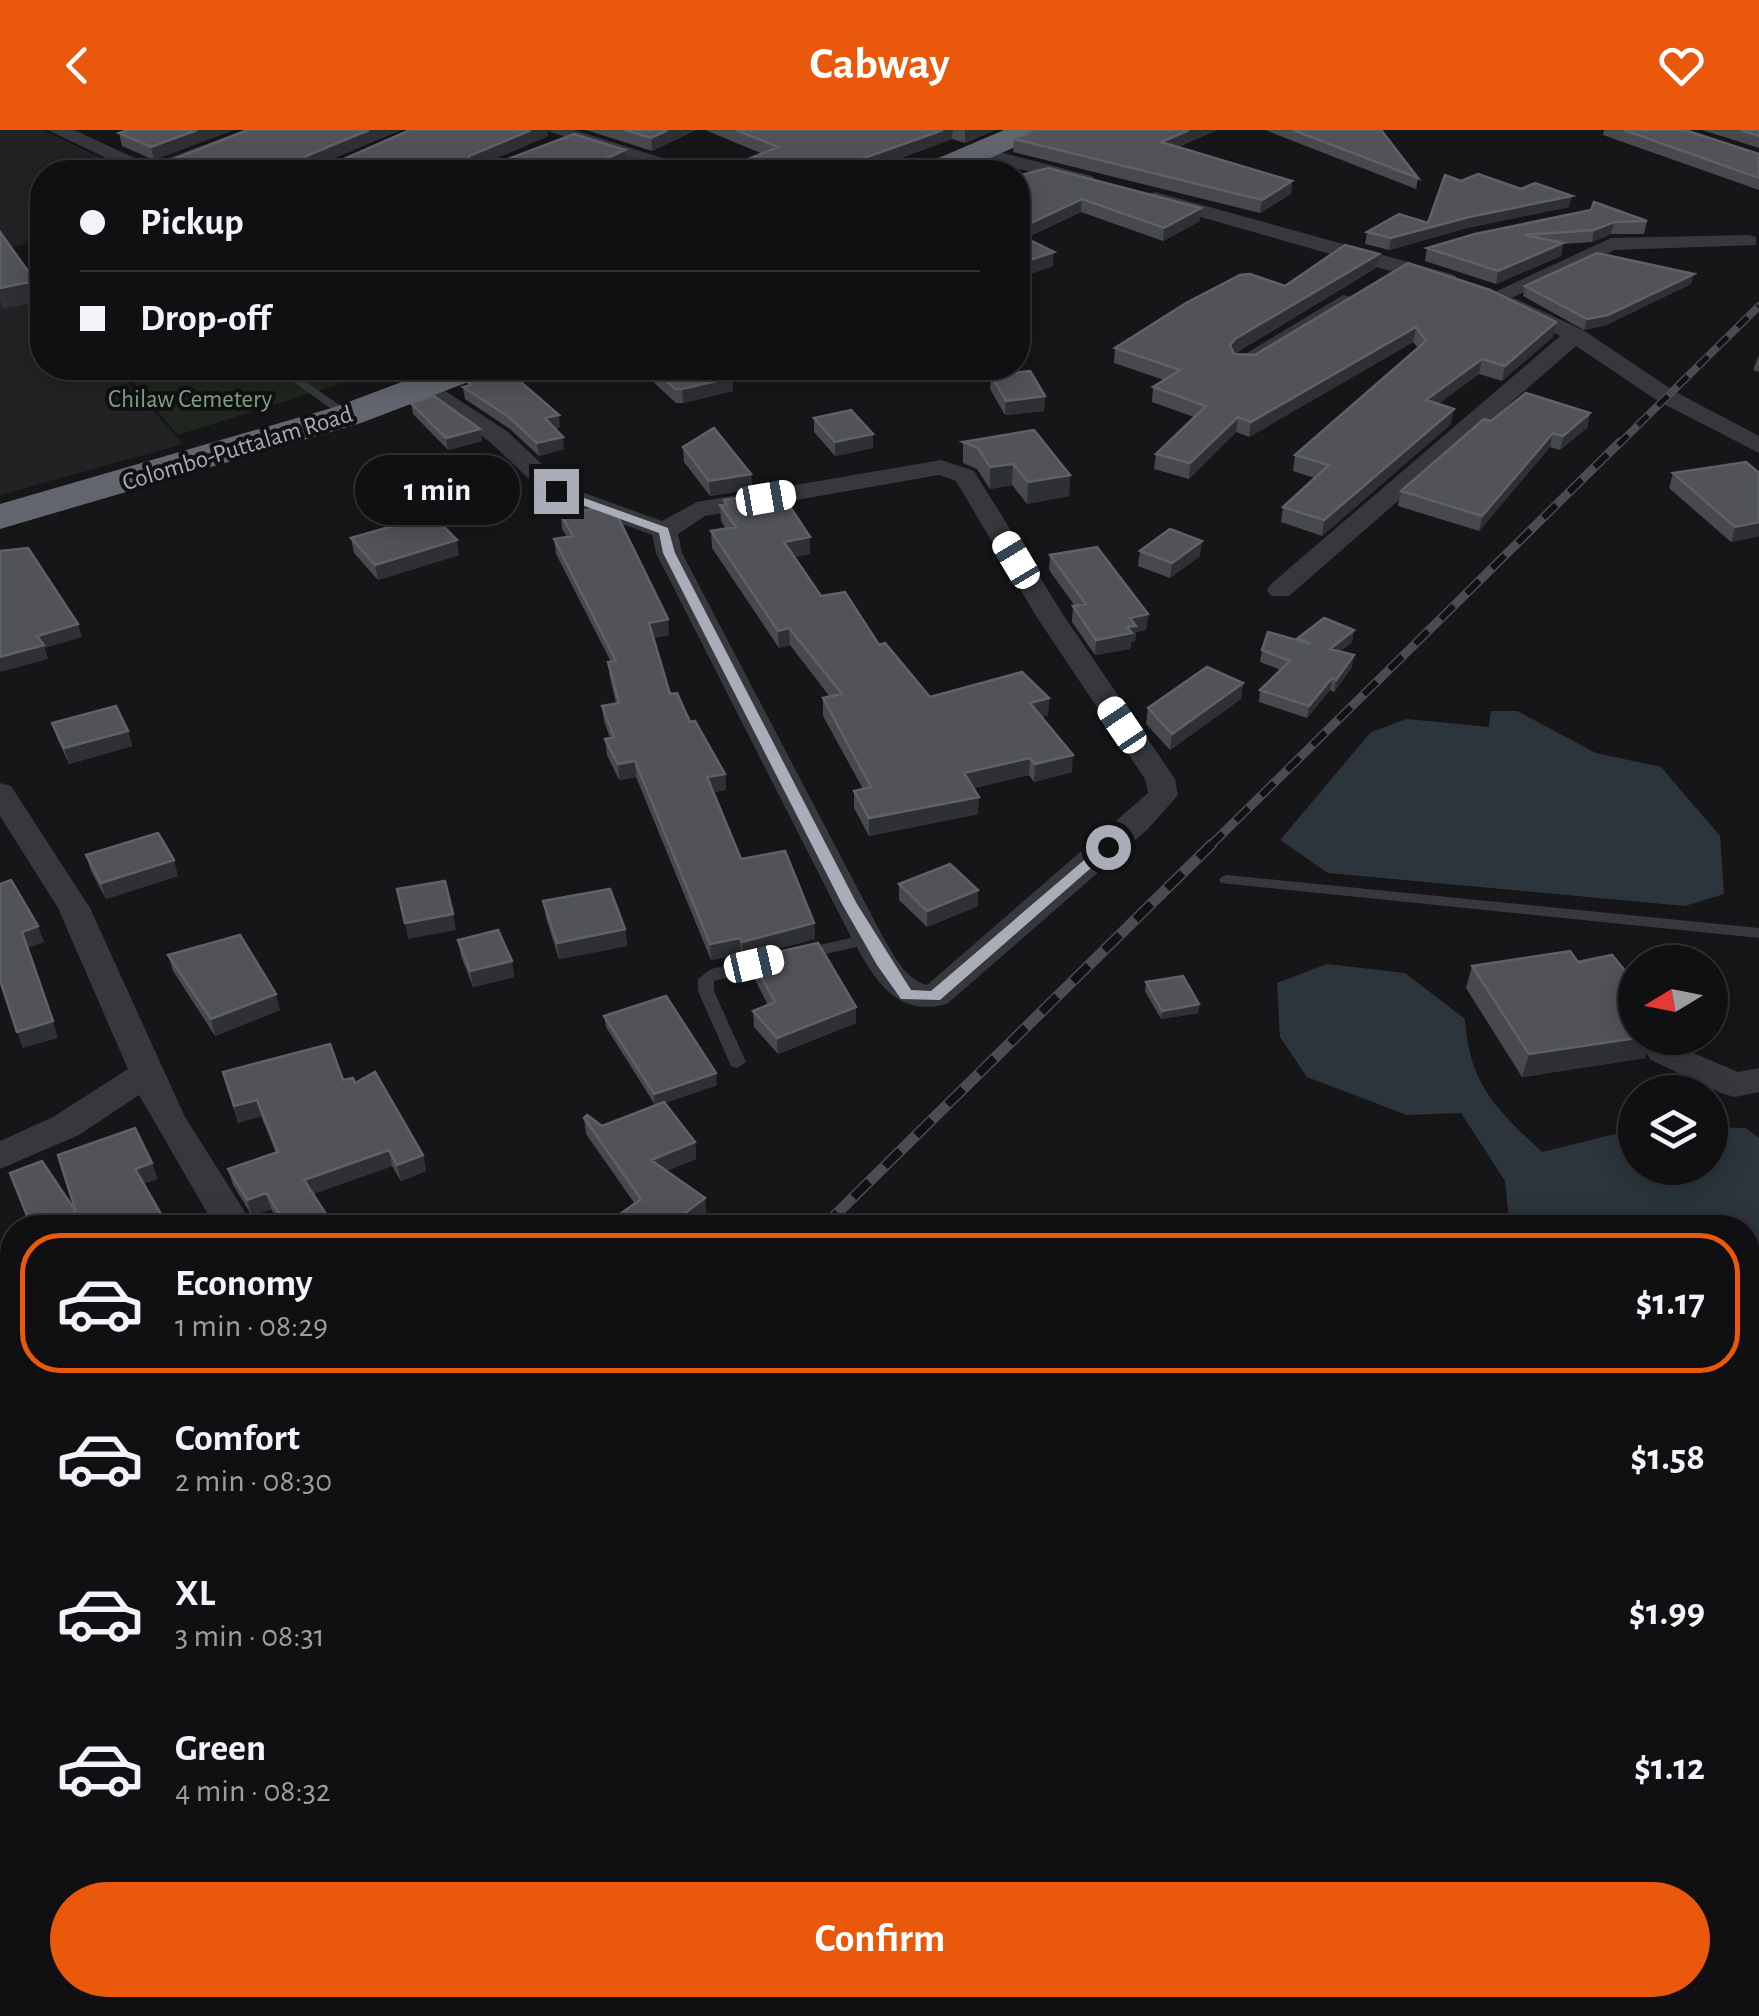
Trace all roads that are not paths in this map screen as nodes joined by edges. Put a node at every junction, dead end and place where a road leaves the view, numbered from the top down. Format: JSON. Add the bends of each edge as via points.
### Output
{"nodes":[{"id":1,"x":58,"y":130,"type":"edge"},
{"id":2,"x":262,"y":130,"type":"edge"},
{"id":3,"x":1029,"y":130,"type":"edge"},
{"id":4,"x":565,"y":133,"type":"edge"},
{"id":5,"x":538,"y":151,"type":"edge"},
{"id":6,"x":980,"y":153,"type":"junction"},
{"id":7,"x":123,"y":160,"type":"edge"},
{"id":8,"x":181,"y":160,"type":"edge"},
{"id":9,"x":649,"y":160,"type":"edge"},
{"id":10,"x":963,"y":160,"type":"edge"},
{"id":11,"x":1007,"y":160,"type":"edge"},
{"id":12,"x":1030,"y":166,"type":"edge"},
{"id":13,"x":1104,"y":185,"type":"edge"},
{"id":14,"x":1140,"y":194,"type":"edge"},
{"id":15,"x":1749,"y":241,"type":"dead end"},
{"id":16,"x":1404,"y":259,"type":"junction"},
{"id":17,"x":1479,"y":290,"type":"junction"},
{"id":18,"x":1575,"y":335,"type":"junction"},
{"id":19,"x":1243,"y":362,"type":"edge"},
{"id":20,"x":297,"y":380,"type":"edge"},
{"id":21,"x":442,"y":380,"type":"edge"},
{"id":22,"x":428,"y":386,"type":"junction"},
{"id":23,"x":348,"y":415,"type":"junction"},
{"id":24,"x":1759,"y":446,"type":"edge"},
{"id":25,"x":0,"y":518,"type":"edge"},
{"id":26,"x":664,"y":530,"type":"junction"},
{"id":27,"x":1280,"y":590,"type":"dead end"},
{"id":28,"x":0,"y":792,"type":"edge"},
{"id":29,"x":1227,"y":880,"type":"dead end"},
{"id":30,"x":1759,"y":933,"type":"edge"},
{"id":31,"x":868,"y":939,"type":"junction"},
{"id":32,"x":1669,"y":1055,"type":"edge"},
{"id":33,"x":738,"y":1062,"type":"dead end"},
{"id":34,"x":147,"y":1073,"type":"junction"},
{"id":35,"x":1759,"y":1080,"type":"edge"},
{"id":36,"x":0,"y":1156,"type":"edge"},
{"id":37,"x":228,"y":1215,"type":"edge"}],
"edges":[{"from":1,"to":7,"type":"street"},
{"from":2,"to":8,"type":"street"},
{"from":3,"to":6,"type":"highway"},
{"from":4,"to":5,"type":"street"},
{"from":4,"to":9,"type":"street"},
{"from":6,"to":10,"type":"highway"},
{"from":6,"to":11,"type":"street"},
{"from":12,"to":13,"type":"street"},
{"from":14,"to":16,"type":"street"},
{"from":15,"to":17,"type":"street","via":[[1611,244]]},
{"from":16,"to":17,"type":"street"},
{"from":16,"to":19,"type":"street"},
{"from":17,"to":18,"type":"street"},
{"from":18,"to":24,"type":"street","via":[[1666,396]]},
{"from":18,"to":27,"type":"street"},
{"from":20,"to":23,"type":"lane"},
{"from":21,"to":22,"type":"highway","name":"Colombo-Puttalam Road"},
{"from":22,"to":23,"type":"highway","name":"Colombo-Puttalam Road"},
{"from":22,"to":26,"type":"street","via":[[500,437],[556,491]]},
{"from":23,"to":25,"type":"highway","name":"Colombo-Puttalam Road"},
{"from":26,"to":31,"type":"street","via":[[669,553]]},
{"from":26,"to":31,"type":"street","via":[[697,510],[941,467],[964,476],[1160,780],[1163,796],[1137,822],[935,996],[900,991]]},
{"from":28,"to":34,"type":"street","via":[[74,908]]},
{"from":29,"to":30,"type":"lane"},
{"from":31,"to":33,"type":"lane","via":[[706,980]]},
{"from":32,"to":35,"type":"street","via":[[1736,1086]]},
{"from":34,"to":36,"type":"street","via":[[66,1126]]},
{"from":34,"to":37,"type":"street"}]}
